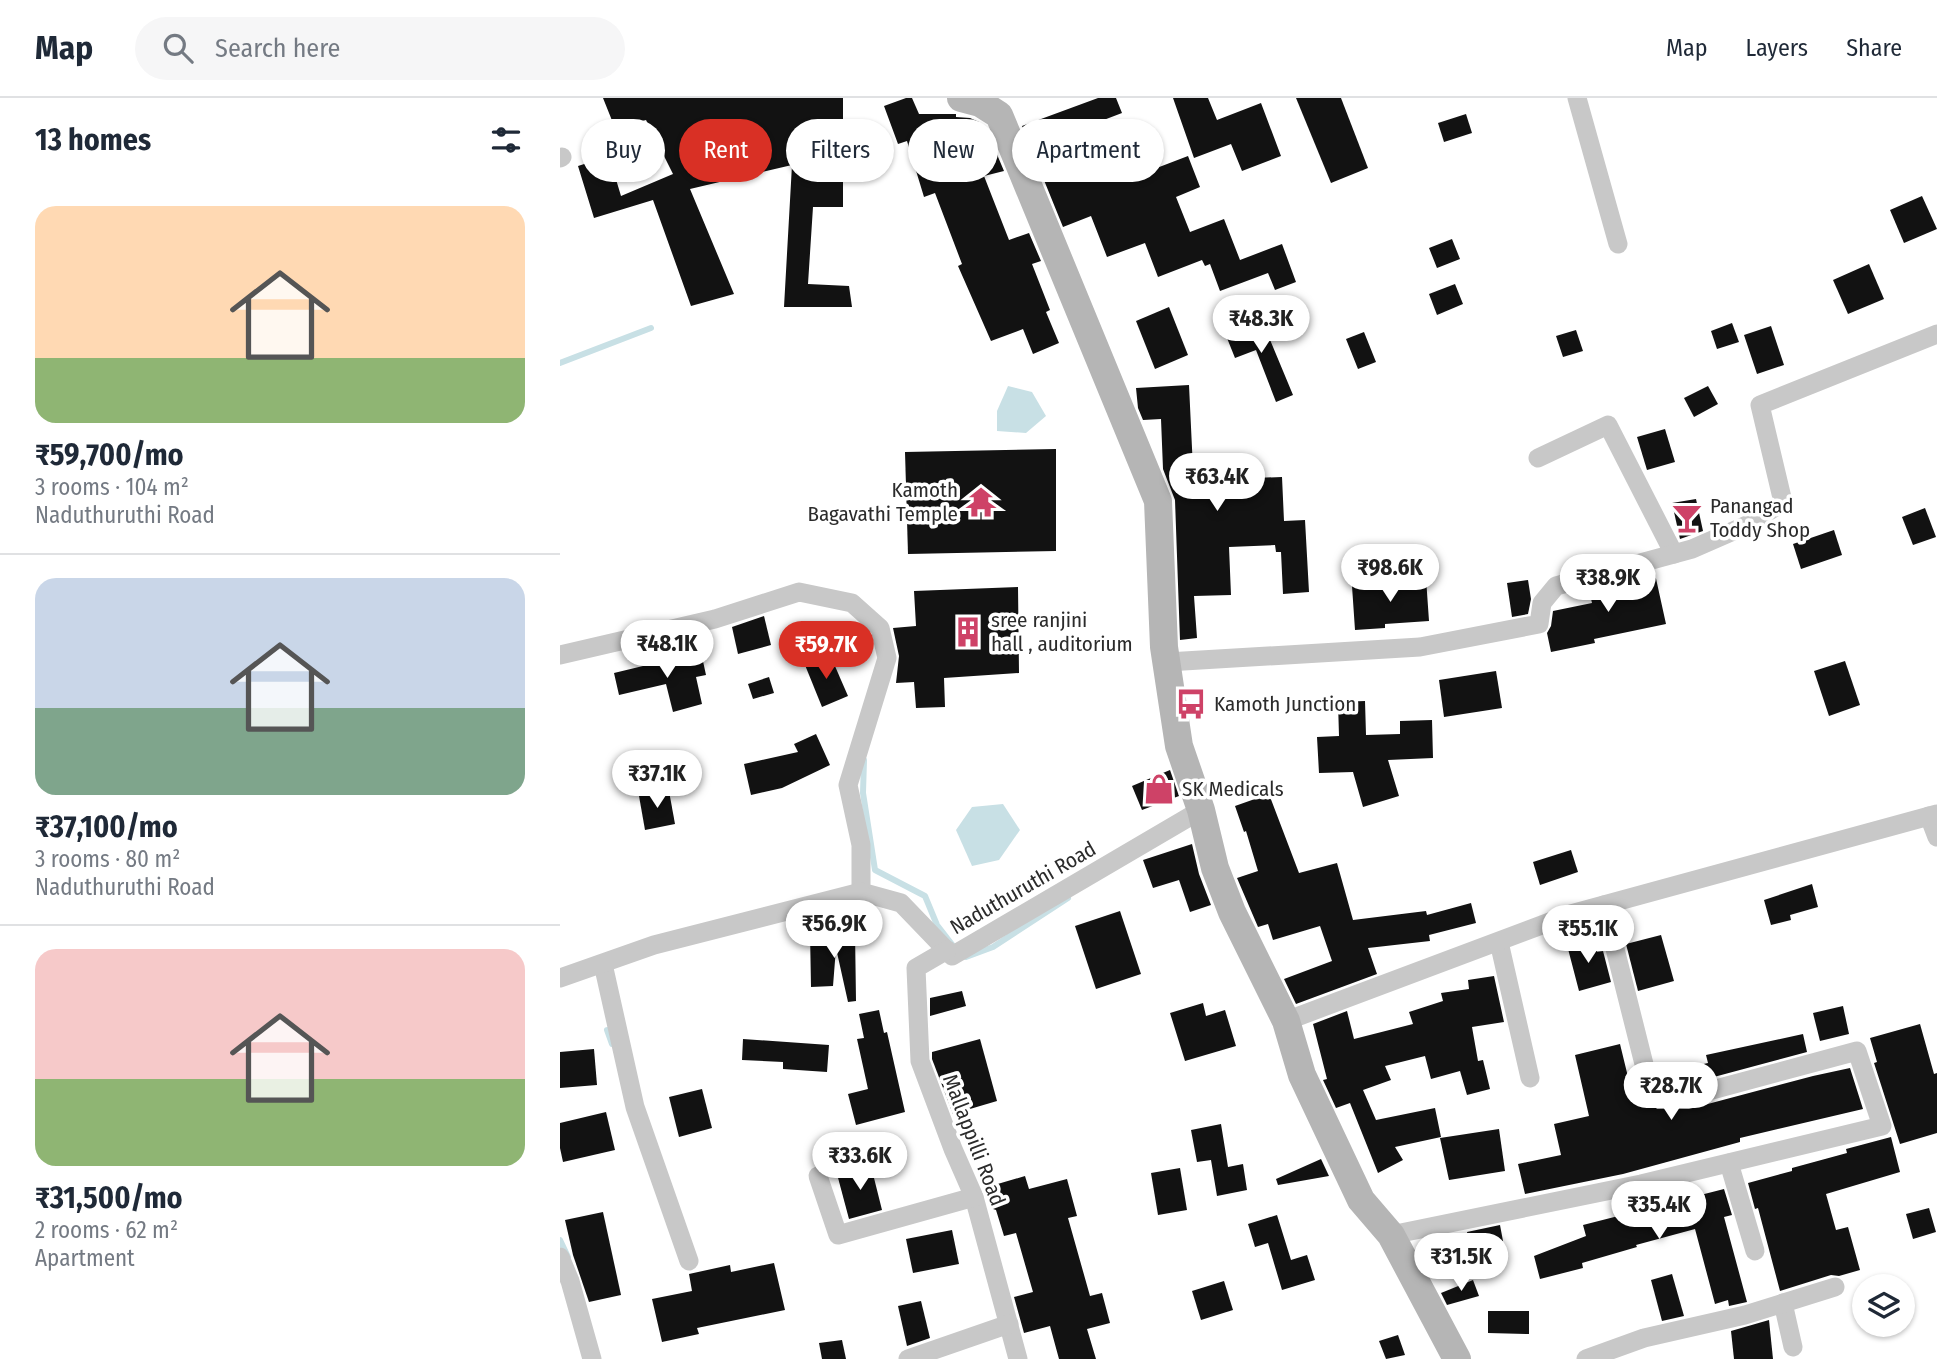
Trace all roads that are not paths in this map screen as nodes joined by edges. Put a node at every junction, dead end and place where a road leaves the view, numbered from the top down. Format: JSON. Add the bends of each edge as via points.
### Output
{"nodes":[{"id":1,"x":1577,"y":98,"type":"edge"},
{"id":2,"x":982,"y":100,"type":"edge"},
{"id":3,"x":1618,"y":244,"type":"dead end"},
{"id":4,"x":1937,"y":334,"type":"edge"},
{"id":5,"x":1538,"y":458,"type":"dead end"},
{"id":6,"x":1674,"y":554,"type":"junction"},
{"id":7,"x":560,"y":655,"type":"edge"},
{"id":8,"x":1167,"y":662,"type":"junction"},
{"id":9,"x":1201,"y":810,"type":"junction"},
{"id":10,"x":1933,"y":815,"type":"edge"},
{"id":11,"x":1937,"y":837,"type":"edge"},
{"id":12,"x":861,"y":892,"type":"junction"},
{"id":13,"x":1604,"y":905,"type":"junction"},
{"id":14,"x":1499,"y":942,"type":"junction"},
{"id":15,"x":947,"y":950,"type":"junction"},
{"id":16,"x":603,"y":964,"type":"junction"},
{"id":17,"x":560,"y":978,"type":"edge"},
{"id":18,"x":1286,"y":1021,"type":"junction"},
{"id":19,"x":1530,"y":1078,"type":"dead end"},
{"id":20,"x":1728,"y":1163,"type":"junction"},
{"id":21,"x":818,"y":1176,"type":"dead end"},
{"id":22,"x":974,"y":1197,"type":"junction"},
{"id":23,"x":1391,"y":1235,"type":"junction"},
{"id":24,"x":1755,"y":1251,"type":"dead end"},
{"id":25,"x":560,"y":1257,"type":"edge"},
{"id":26,"x":689,"y":1261,"type":"dead end"},
{"id":27,"x":1835,"y":1287,"type":"dead end"},
{"id":28,"x":1783,"y":1303,"type":"junction"},
{"id":29,"x":1009,"y":1324,"type":"junction"},
{"id":30,"x":1793,"y":1347,"type":"dead end"},
{"id":31,"x":592,"y":1359,"type":"edge"},
{"id":32,"x":908,"y":1359,"type":"edge"},
{"id":33,"x":1017,"y":1359,"type":"edge"},
{"id":34,"x":1457,"y":1359,"type":"edge"},
{"id":35,"x":1586,"y":1359,"type":"edge"}],
"edges":[{"from":1,"to":3,"type":"street"},
{"from":2,"to":8,"type":"main road","via":[[999,115],[1158,501]]},
{"from":4,"to":6,"type":"street","via":[[1760,405],[1783,502],[1747,525]]},
{"from":5,"to":6,"type":"street","via":[[1608,425]]},
{"from":6,"to":8,"type":"street","via":[[1556,586],[1542,603],[1539,624],[1515,630],[1420,647]]},
{"from":7,"to":12,"type":"street","via":[[715,619],[799,592],[852,603],[880,628],[887,659],[848,785],[861,845]]},
{"from":8,"to":9,"type":"main road","via":[[1179,746]]},
{"from":9,"to":15,"type":"street","name":"Naduthuruthi Road","via":[[952,957]]},
{"from":9,"to":18,"type":"main road","via":[[1232,912]]},
{"from":10,"to":11,"type":"street"},
{"from":10,"to":13,"type":"street"},
{"from":12,"to":15,"type":"street","name":"Naduthuruthi Road","via":[[901,903]]},
{"from":12,"to":16,"type":"street","via":[[654,945]]},
{"from":13,"to":14,"type":"street"},
{"from":13,"to":20,"type":"street","via":[[1649,1084],[1661,1098],[1686,1097],[1857,1051],[1882,1126]]},
{"from":14,"to":18,"type":"street"},
{"from":14,"to":19,"type":"street"},
{"from":15,"to":22,"type":"street","name":"Mallappilli Road","via":[[920,966],[920,1061]]},
{"from":16,"to":17,"type":"street"},
{"from":16,"to":26,"type":"street","via":[[635,1107]]},
{"from":18,"to":23,"type":"main road","via":[[1302,1075],[1360,1200]]},
{"from":20,"to":23,"type":"street"},
{"from":20,"to":24,"type":"street"},
{"from":21,"to":22,"type":"street","via":[[838,1235]]},
{"from":22,"to":29,"type":"street","name":"Mallappilli Road"},
{"from":23,"to":34,"type":"main road"},
{"from":25,"to":31,"type":"street"},
{"from":27,"to":28,"type":"street"},
{"from":28,"to":30,"type":"street"},
{"from":28,"to":35,"type":"street","via":[[1644,1338]]},
{"from":29,"to":32,"type":"street"},
{"from":29,"to":33,"type":"street","name":"Mallappilli Road"}]}
